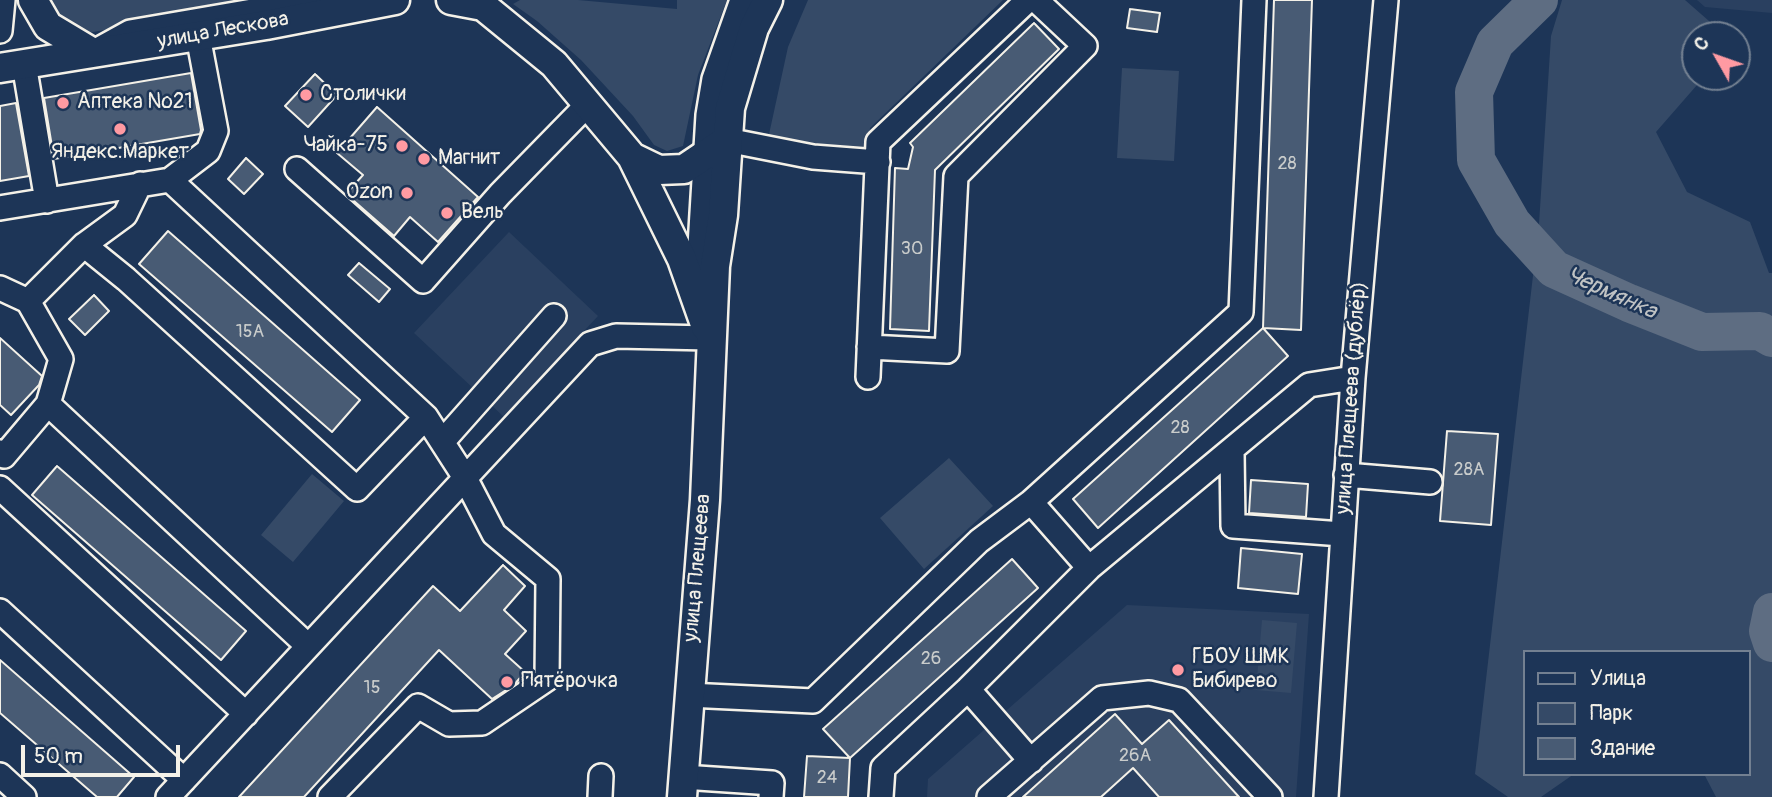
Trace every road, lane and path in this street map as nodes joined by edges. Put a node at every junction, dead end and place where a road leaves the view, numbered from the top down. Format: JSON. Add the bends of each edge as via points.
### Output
{"nodes":[{"id":1,"x":3,"y":0,"type":"edge"},
{"id":2,"x":33,"y":0,"type":"edge"},
{"id":3,"x":317,"y":0,"type":"edge"},
{"id":4,"x":395,"y":0,"type":"edge"},
{"id":5,"x":451,"y":0,"type":"edge"},
{"id":6,"x":742,"y":0,"type":"edge"},
{"id":7,"x":768,"y":0,"type":"edge"},
{"id":8,"x":1028,"y":0,"type":"edge"},
{"id":9,"x":1036,"y":0,"type":"edge"},
{"id":10,"x":1254,"y":0,"type":"edge"},
{"id":11,"x":1386,"y":0,"type":"edge"},
{"id":12,"x":0,"y":31,"type":"edge"},
{"id":13,"x":198,"y":36,"type":"junction"},
{"id":14,"x":93,"y":53,"type":"junction"},
{"id":15,"x":12,"y":66,"type":"edge"},
{"id":16,"x":589,"y":103,"type":"junction"},
{"id":17,"x":727,"y":140,"type":"junction"},
{"id":18,"x":632,"y":157,"type":"junction"},
{"id":19,"x":703,"y":158,"type":"junction"},
{"id":20,"x":878,"y":162,"type":"junction"},
{"id":21,"x":297,"y":169,"type":"dead end"},
{"id":22,"x":170,"y":180,"type":"junction"},
{"id":23,"x":140,"y":184,"type":"junction"},
{"id":24,"x":47,"y":201,"type":"junction"},
{"id":25,"x":0,"y":208,"type":"edge"},
{"id":26,"x":84,"y":244,"type":"junction"},
{"id":27,"x":0,"y":288,"type":"edge"},
{"id":28,"x":696,"y":298,"type":"junction"},
{"id":29,"x":28,"y":301,"type":"junction"},
{"id":30,"x":554,"y":316,"type":"dead end"},
{"id":31,"x":710,"y":338,"type":"junction"},
{"id":32,"x":869,"y":347,"type":"junction"},
{"id":33,"x":868,"y":377,"type":"dead end"},
{"id":34,"x":1353,"y":379,"type":"junction"},
{"id":35,"x":48,"y":404,"type":"junction"},
{"id":36,"x":426,"y":417,"type":"junction"},
{"id":37,"x":443,"y":441,"type":"junction"},
{"id":38,"x":1232,"y":451,"type":"junction"},
{"id":39,"x":1,"y":457,"type":"edge"},
{"id":40,"x":1346,"y":475,"type":"junction"},
{"id":41,"x":464,"y":476,"type":"junction"},
{"id":42,"x":1430,"y":482,"type":"dead end"},
{"id":43,"x":0,"y":488,"type":"edge"},
{"id":44,"x":1031,"y":502,"type":"junction"},
{"id":45,"x":1342,"y":534,"type":"junction"},
{"id":46,"x":1089,"y":568,"type":"junction"},
{"id":47,"x":0,"y":611,"type":"edge"},
{"id":48,"x":308,"y":646,"type":"junction"},
{"id":49,"x":968,"y":690,"type":"junction"},
{"id":50,"x":688,"y":695,"type":"junction"},
{"id":51,"x":246,"y":714,"type":"junction"},
{"id":52,"x":1031,"y":761,"type":"junction"},
{"id":53,"x":0,"y":775,"type":"edge"},
{"id":54,"x":184,"y":780,"type":"junction"},
{"id":55,"x":683,"y":787,"type":"edge"},
{"id":56,"x":24,"y":797,"type":"edge"},
{"id":57,"x":168,"y":797,"type":"edge"},
{"id":58,"x":330,"y":797,"type":"edge"},
{"id":59,"x":771,"y":797,"type":"edge"},
{"id":60,"x":881,"y":797,"type":"edge"},
{"id":61,"x":989,"y":797,"type":"edge"},
{"id":62,"x":1270,"y":797,"type":"edge"},
{"id":63,"x":1326,"y":797,"type":"edge"}],
"edges":[{"from":1,"to":12,"type":"street"},
{"from":2,"to":14,"type":"main road","via":[[48,26]]},
{"from":3,"to":14,"type":"street","name":"улица Лескова","via":[[130,32]]},
{"from":4,"to":13,"type":"main road","name":"улица Лескова"},
{"from":5,"to":16,"type":"main road","name":"улица Плещеева","via":[[483,6],[554,64]]},
{"from":6,"to":19,"type":"street","via":[[714,79]]},
{"from":7,"to":17,"type":"main road","name":"улица Плещеева","via":[[743,60]]},
{"from":8,"to":20,"type":"street","via":[[878,142]]},
{"from":9,"to":32,"type":"street","via":[[1085,46],[956,176],[947,351]]},
{"from":10,"to":44,"type":"street","via":[[1241,312]]},
{"from":11,"to":34,"type":"street","name":"улица Плещеева (дублёр)"},
{"from":13,"to":14,"type":"main road","name":"улица Лескова"},
{"from":13,"to":22,"type":"street","via":[[216,131],[208,151]]},
{"from":14,"to":15,"type":"main road","name":"улица Лескова"},
{"from":15,"to":24,"type":"street"},
{"from":16,"to":18,"type":"main road","name":"улица Плещеева"},
{"from":16,"to":21,"type":"street","via":[[423,281]]},
{"from":17,"to":19,"type":"main road","name":"улица Плещеева"},
{"from":17,"to":20,"type":"street","via":[[813,157]]},
{"from":17,"to":31,"type":"main road","name":"улица Плещеева"},
{"from":18,"to":19,"type":"main road","name":"улица Плещеева","via":[[670,172],[684,170]]},
{"from":18,"to":28,"type":"main road","name":"улица Плещеева"},
{"from":19,"to":28,"type":"street"},
{"from":20,"to":32,"type":"street"},
{"from":22,"to":23,"type":"street"},
{"from":22,"to":36,"type":"street"},
{"from":23,"to":24,"type":"street"},
{"from":23,"to":26,"type":"street","via":[[125,215]]},
{"from":24,"to":25,"type":"street"},
{"from":26,"to":29,"type":"street"},
{"from":26,"to":36,"type":"street","via":[[357,489]]},
{"from":27,"to":29,"type":"street"},
{"from":28,"to":31,"type":"main road","name":"улица Плещеева"},
{"from":29,"to":35,"type":"street","via":[[61,359]]},
{"from":30,"to":37,"type":"street"},
{"from":31,"to":41,"type":"street","via":[[616,336],[590,344]]},
{"from":31,"to":50,"type":"main road","name":"улица Плещеева","via":[[705,500]]},
{"from":32,"to":33,"type":"street"},
{"from":34,"to":38,"type":"street","via":[[1309,385]]},
{"from":34,"to":40,"type":"street","name":"улица Плещеева (дублёр)"},
{"from":35,"to":39,"type":"street"},
{"from":35,"to":48,"type":"street"},
{"from":36,"to":37,"type":"street"},
{"from":37,"to":41,"type":"street"},
{"from":38,"to":45,"type":"street","via":[[1233,526]]},
{"from":38,"to":46,"type":"street"},
{"from":40,"to":42,"type":"street"},
{"from":40,"to":45,"type":"street","name":"улица Плещеева (дублёр)"},
{"from":41,"to":48,"type":"street"},
{"from":41,"to":58,"type":"street","via":[[494,534],[548,579],[547,679],[482,723],[449,724],[418,706]]},
{"from":43,"to":51,"type":"street"},
{"from":44,"to":46,"type":"street"},
{"from":44,"to":50,"type":"street","via":[[979,541],[813,701]]},
{"from":45,"to":63,"type":"street","name":"улица Плещеева (дублёр)"},
{"from":46,"to":49,"type":"street"},
{"from":47,"to":54,"type":"street"},
{"from":48,"to":51,"type":"street"},
{"from":49,"to":52,"type":"street"},
{"from":49,"to":60,"type":"street","via":[[883,768]]},
{"from":50,"to":55,"type":"main road","name":"улица Плещеева"},
{"from":51,"to":54,"type":"street"},
{"from":52,"to":61,"type":"street"},
{"from":52,"to":62,"type":"street","via":[[1102,698],[1149,693],[1179,699]]},
{"from":53,"to":56,"type":"street"},
{"from":54,"to":57,"type":"street"},
{"from":55,"to":59,"type":"street","via":[[772,783]]}]}
